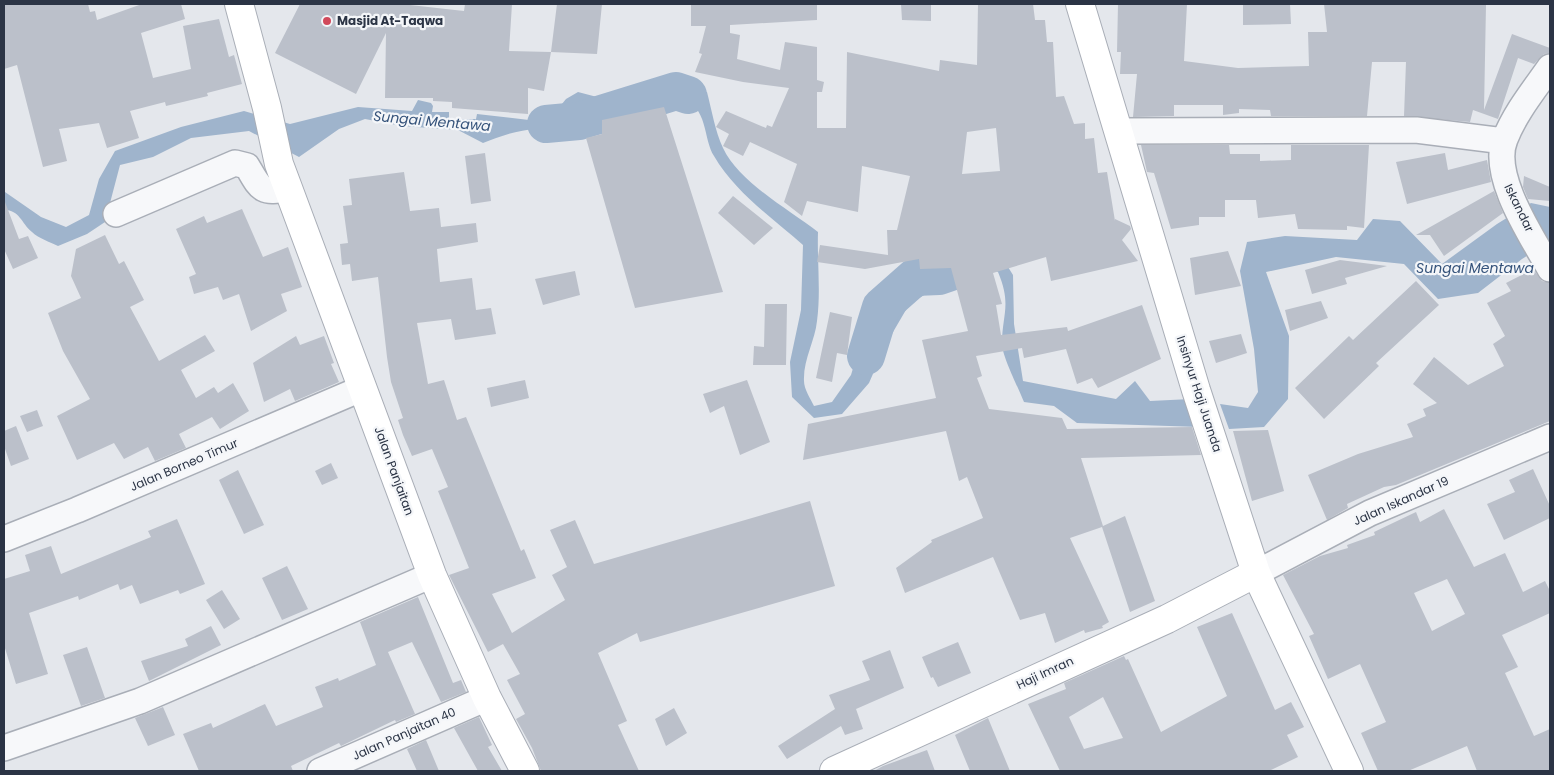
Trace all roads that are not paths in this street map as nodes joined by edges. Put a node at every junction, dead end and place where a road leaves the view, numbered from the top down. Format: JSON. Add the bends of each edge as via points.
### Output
{"nodes":[{"id":1,"x":240,"y":4,"type":"edge"},
{"id":2,"x":1080,"y":4,"type":"edge"},
{"id":3,"x":1550,"y":67,"type":"edge"},
{"id":4,"x":1119,"y":131,"type":"junction"},
{"id":5,"x":1504,"y":141,"type":"junction"},
{"id":6,"x":284,"y":176,"type":"junction"},
{"id":7,"x":116,"y":214,"type":"dead end"},
{"id":8,"x":1549,"y":267,"type":"edge"},
{"id":9,"x":363,"y":388,"type":"junction"},
{"id":10,"x":1550,"y":437,"type":"edge"},
{"id":11,"x":4,"y":539,"type":"edge"},
{"id":12,"x":1256,"y":573,"type":"junction"},
{"id":13,"x":432,"y":575,"type":"junction"},
{"id":14,"x":487,"y":698,"type":"junction"},
{"id":15,"x":4,"y":748,"type":"edge"},
{"id":16,"x":320,"y":771,"type":"edge"},
{"id":17,"x":525,"y":771,"type":"edge"},
{"id":18,"x":834,"y":771,"type":"edge"},
{"id":19,"x":1349,"y":771,"type":"edge"}],
"edges":[{"from":1,"to":6,"type":"street","name":"Jalan Panjaitan"},
{"from":2,"to":4,"type":"street","name":"Insinyur Haji Juanda"},
{"from":3,"to":5,"type":"street","name":"Iskandar","via":[[1513,121]]},
{"from":4,"to":5,"type":"street","via":[[1416,130]]},
{"from":4,"to":12,"type":"street","name":"Insinyur Haji Juanda","via":[[1196,390]]},
{"from":5,"to":8,"type":"street","name":"Iskandar","via":[[1502,162],[1508,191]]},
{"from":6,"to":7,"type":"street","via":[[273,192],[266,191],[260,188],[247,166],[235,163]]},
{"from":6,"to":9,"type":"street","name":"Jalan Panjaitan"},
{"from":9,"to":11,"type":"street","name":"Jalan Borneo Timur"},
{"from":9,"to":13,"type":"street","name":"Jalan Panjaitan"},
{"from":10,"to":12,"type":"street","name":"Jalan Iskandar 19","via":[[1370,513]]},
{"from":12,"to":18,"type":"street","name":"Haji Imran","via":[[1166,619]]},
{"from":12,"to":19,"type":"street","name":"Insinyur Haji Juanda"},
{"from":13,"to":14,"type":"street","name":"Jalan Panjaitan"},
{"from":13,"to":15,"type":"street","via":[[140,701]]},
{"from":14,"to":16,"type":"street","name":"Jalan Panjaitan 40"},
{"from":14,"to":17,"type":"street","name":"Jalan Panjaitan"}]}
